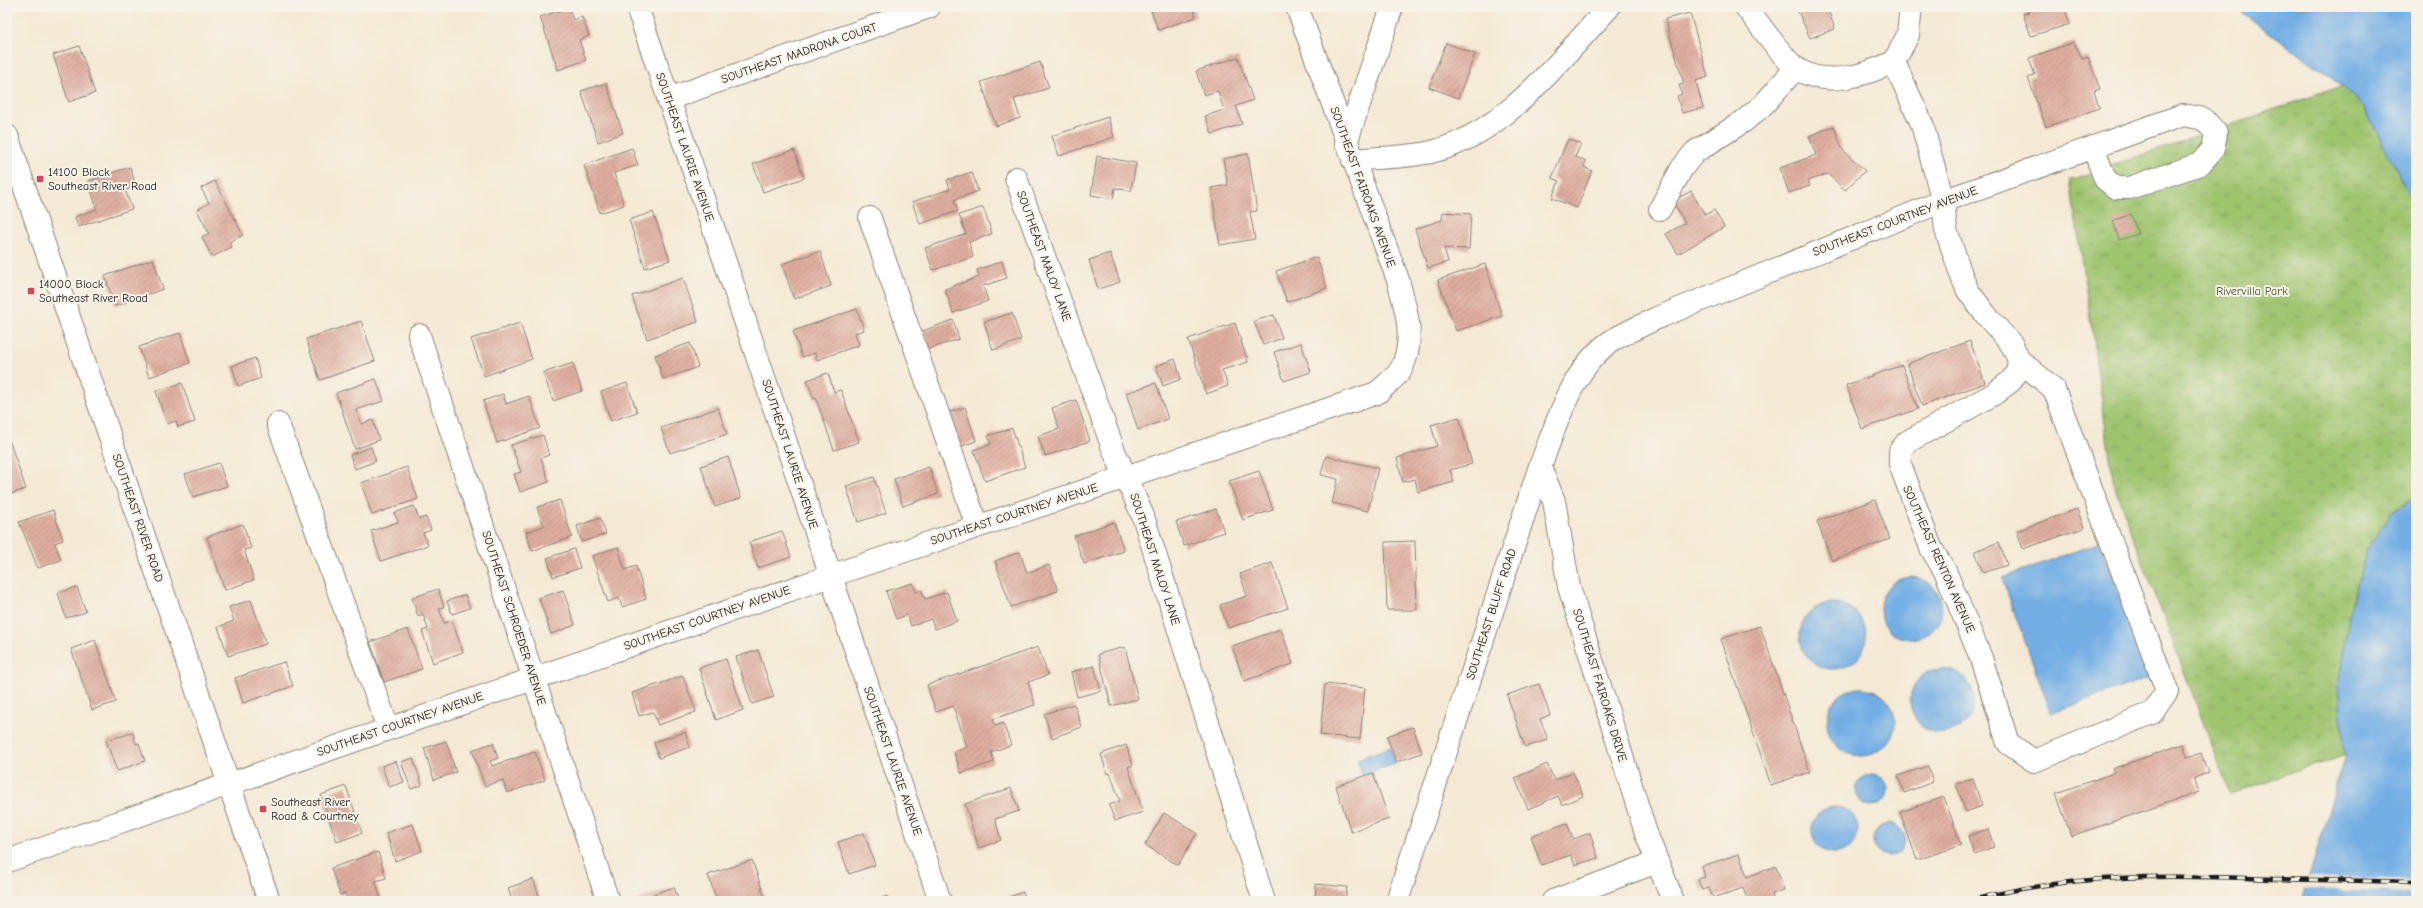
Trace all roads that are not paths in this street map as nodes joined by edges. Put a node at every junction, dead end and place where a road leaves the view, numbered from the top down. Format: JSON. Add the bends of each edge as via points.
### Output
{"nodes":[{"id":1,"x":637,"y":7,"type":"edge"},
{"id":2,"x":929,"y":7,"type":"edge"},
{"id":3,"x":1297,"y":7,"type":"edge"},
{"id":4,"x":1392,"y":7,"type":"edge"},
{"id":5,"x":1609,"y":7,"type":"edge"},
{"id":6,"x":1746,"y":7,"type":"edge"},
{"id":7,"x":1911,"y":7,"type":"edge"},
{"id":8,"x":1894,"y":62,"type":"junction"},
{"id":9,"x":1796,"y":68,"type":"junction"},
{"id":10,"x":668,"y":99,"type":"junction"},
{"id":11,"x":7,"y":136,"type":"edge"},
{"id":12,"x":2093,"y":147,"type":"junction"},
{"id":13,"x":1349,"y":152,"type":"junction"},
{"id":14,"x":1016,"y":178,"type":"dead end"},
{"id":15,"x":1943,"y":201,"type":"junction"},
{"id":16,"x":1660,"y":209,"type":"dead end"},
{"id":17,"x":870,"y":218,"type":"dead end"},
{"id":18,"x":419,"y":335,"type":"dead end"},
{"id":19,"x":1612,"y":341,"type":"joint"},
{"id":20,"x":2019,"y":360,"type":"junction"},
{"id":21,"x":1401,"y":370,"type":"joint"},
{"id":22,"x":278,"y":424,"type":"dead end"},
{"id":23,"x":1540,"y":466,"type":"junction"},
{"id":24,"x":1127,"y":477,"type":"junction"},
{"id":25,"x":977,"y":526,"type":"junction"},
{"id":26,"x":830,"y":576,"type":"junction"},
{"id":27,"x":534,"y":678,"type":"junction"},
{"id":28,"x":388,"y":728,"type":"junction"},
{"id":29,"x":228,"y":784,"type":"junction"},
{"id":30,"x":7,"y":861,"type":"edge"},
{"id":31,"x":1657,"y":862,"type":"junction"},
{"id":32,"x":269,"y":901,"type":"edge"},
{"id":33,"x":608,"y":901,"type":"edge"},
{"id":34,"x":940,"y":901,"type":"edge"},
{"id":35,"x":1264,"y":901,"type":"edge"},
{"id":36,"x":1397,"y":901,"type":"edge"},
{"id":37,"x":1553,"y":901,"type":"edge"},
{"id":38,"x":1673,"y":901,"type":"edge"}],
"edges":[{"from":1,"to":10,"type":"street","name":"SOUTHEAST LAURIE AVENUE"},
{"from":2,"to":10,"type":"street","name":"SOUTHEAST MADRONA COURT"},
{"from":3,"to":13,"type":"street","name":"SOUTHEAST FAIROAKS AVENUE"},
{"from":4,"to":13,"type":"street"},
{"from":5,"to":13,"type":"street","via":[[1510,111],[1463,140],[1434,151]]},
{"from":6,"to":9,"type":"street"},
{"from":7,"to":8,"type":"street","via":[[1908,36]]},
{"from":8,"to":9,"type":"street","via":[[1870,72],[1836,78],[1818,78]]},
{"from":8,"to":15,"type":"street","via":[[1922,124]]},
{"from":9,"to":16,"type":"street","via":[[1744,121],[1695,152],[1682,168]]},
{"from":10,"to":26,"type":"street","name":"SOUTHEAST LAURIE AVENUE","via":[[732,279]]},
{"from":11,"to":29,"type":"street","name":"SOUTHEAST RIVER ROAD"},
{"from":12,"to":12,"type":"street","name":"SOUTHEAST COURTNEY AVENUE","via":[[2183,115],[2204,119],[2216,133],[2213,149],[2200,164],[2129,188],[2116,188],[2104,180]]},
{"from":12,"to":15,"type":"street","name":"SOUTHEAST COURTNEY AVENUE"},
{"from":13,"to":21,"type":"street","name":"SOUTHEAST FAIROAKS AVENUE","via":[[1398,280],[1407,313],[1409,344]]},
{"from":14,"to":24,"type":"street","name":"SOUTHEAST MALOY LANE","via":[[1114,451]]},
{"from":15,"to":19,"type":"street","name":"SOUTHEAST COURTNEY AVENUE","via":[[1657,318]]},
{"from":15,"to":20,"type":"street","via":[[1946,230],[1968,291],[2012,345]]},
{"from":17,"to":25,"type":"street"},
{"from":18,"to":27,"type":"street","name":"SOUTHEAST SCHROEDER AVENUE"},
{"from":19,"to":23,"type":"street","name":"SOUTHEAST BLUFF ROAD","via":[[1588,363],[1568,397]]},
{"from":20,"to":20,"type":"street","name":"SOUTHEAST RENTON AVENUE","via":[[2017,372],[2011,381],[1994,394],[1915,436],[1900,451],[1900,464],[1931,548],[1946,573],[1981,658],[2008,743],[2034,761],[2152,713],[2167,691],[2054,389]]},
{"from":21,"to":24,"type":"street","name":"SOUTHEAST COURTNEY AVENUE","via":[[1377,393]]},
{"from":22,"to":28,"type":"street"},
{"from":23,"to":31,"type":"street","name":"SOUTHEAST FAIROAKS DRIVE","via":[[1554,500],[1569,587]]},
{"from":23,"to":36,"type":"street","name":"SOUTHEAST BLUFF ROAD"},
{"from":24,"to":25,"type":"street","name":"SOUTHEAST COURTNEY AVENUE"},
{"from":24,"to":35,"type":"street","name":"SOUTHEAST MALOY LANE","via":[[1143,516]]},
{"from":25,"to":26,"type":"street","name":"SOUTHEAST COURTNEY AVENUE"},
{"from":26,"to":27,"type":"street","name":"SOUTHEAST COURTNEY AVENUE"},
{"from":26,"to":34,"type":"street","name":"SOUTHEAST LAURIE AVENUE"},
{"from":27,"to":28,"type":"street","name":"SOUTHEAST COURTNEY AVENUE"},
{"from":27,"to":33,"type":"street","name":"SOUTHEAST SCHROEDER AVENUE"},
{"from":28,"to":29,"type":"street","name":"SOUTHEAST COURTNEY AVENUE"},
{"from":29,"to":30,"type":"street","name":"SOUTHEAST COURTNEY AVENUE"},
{"from":29,"to":32,"type":"street","name":"SOUTHEAST RIVER ROAD"},
{"from":31,"to":37,"type":"street"},
{"from":31,"to":38,"type":"street","name":"SOUTHEAST FAIROAKS DRIVE"}]}
